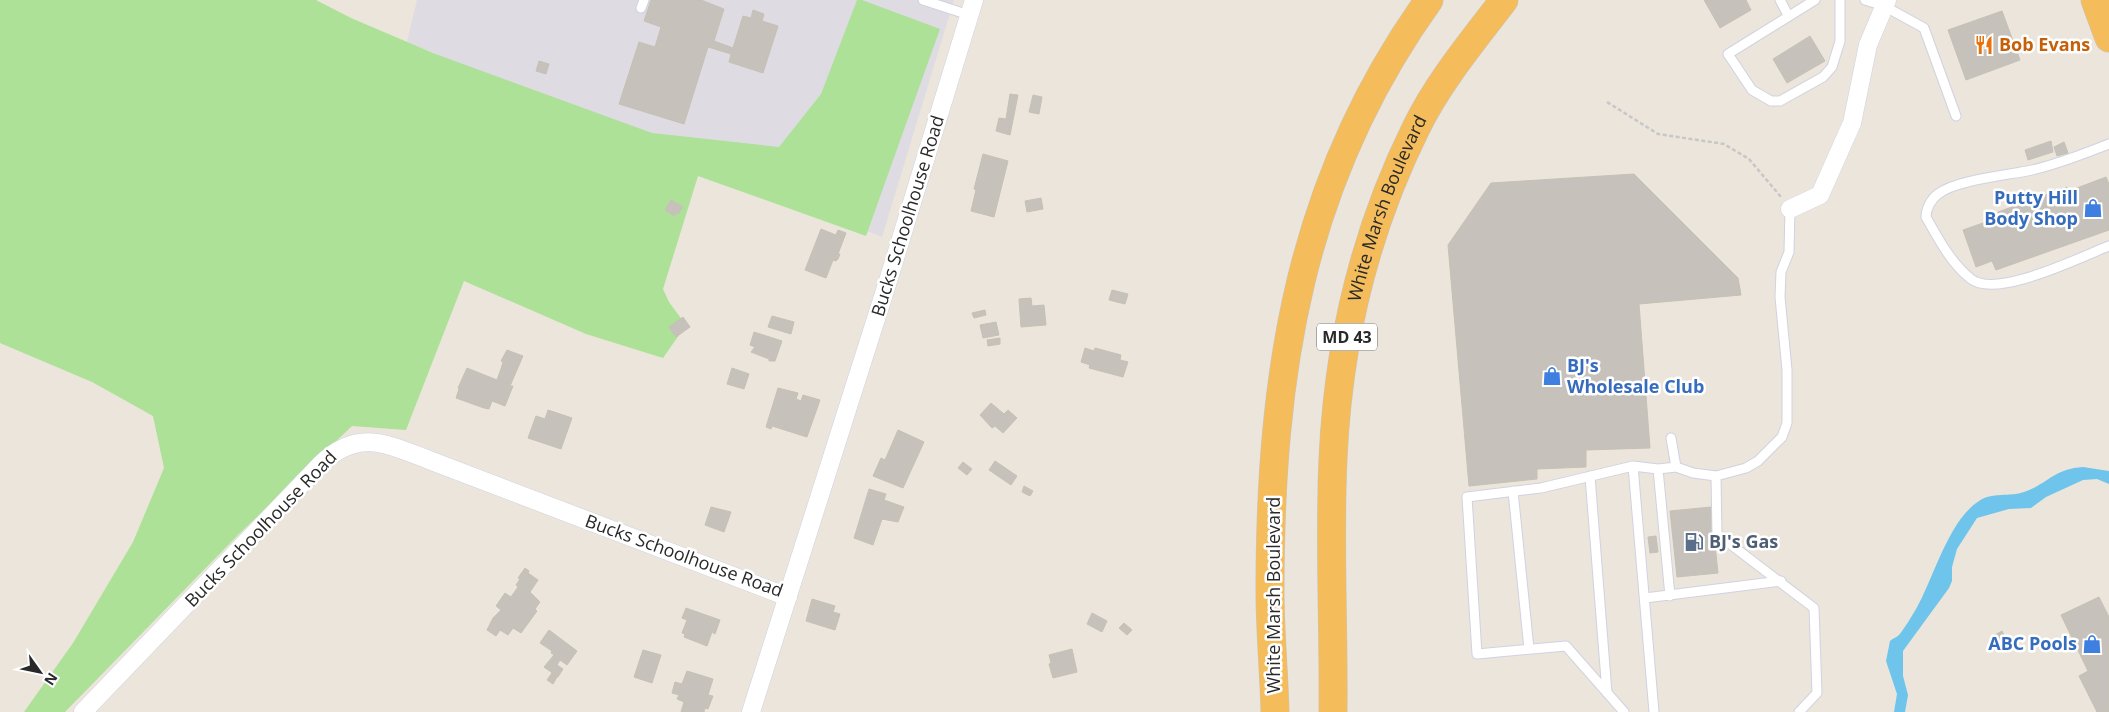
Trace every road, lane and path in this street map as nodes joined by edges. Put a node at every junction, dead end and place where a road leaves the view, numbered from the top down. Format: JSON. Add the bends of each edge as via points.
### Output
{"nodes":[{"id":1,"x":923,"y":0,"type":"edge"},
{"id":2,"x":1429,"y":0,"type":"edge"},
{"id":3,"x":1504,"y":0,"type":"edge"},
{"id":4,"x":1780,"y":0,"type":"edge"},
{"id":5,"x":1815,"y":0,"type":"edge"},
{"id":6,"x":1840,"y":0,"type":"edge"},
{"id":7,"x":1865,"y":0,"type":"edge"},
{"id":8,"x":2095,"y":0,"type":"edge"},
{"id":9,"x":1885,"y":3,"type":"edge"},
{"id":10,"x":972,"y":8,"type":"edge"},
{"id":11,"x":1788,"y":15,"type":"junction"},
{"id":12,"x":2109,"y":38,"type":"edge"},
{"id":13,"x":1607,"y":102,"type":"dead end"},
{"id":14,"x":1956,"y":116,"type":"dead end"},
{"id":15,"x":2109,"y":144,"type":"edge"},
{"id":16,"x":1790,"y":209,"type":"junction"},
{"id":17,"x":2109,"y":246,"type":"edge"},
{"id":18,"x":1671,"y":438,"type":"dead end"},
{"id":19,"x":1633,"y":466,"type":"junction"},
{"id":20,"x":1676,"y":467,"type":"junction"},
{"id":21,"x":1658,"y":468,"type":"junction"},
{"id":22,"x":1590,"y":476,"type":"junction"},
{"id":23,"x":1716,"y":476,"type":"junction"},
{"id":24,"x":1513,"y":491,"type":"junction"},
{"id":25,"x":1781,"y":581,"type":"junction"},
{"id":26,"x":1670,"y":596,"type":"junction"},
{"id":27,"x":788,"y":598,"type":"junction"},
{"id":28,"x":1646,"y":598,"type":"junction"},
{"id":29,"x":1529,"y":649,"type":"junction"},
{"id":30,"x":1608,"y":693,"type":"junction"},
{"id":31,"x":83,"y":712,"type":"edge"},
{"id":32,"x":752,"y":712,"type":"edge"},
{"id":33,"x":1275,"y":712,"type":"edge"},
{"id":34,"x":1333,"y":712,"type":"edge"},
{"id":35,"x":1624,"y":712,"type":"edge"},
{"id":36,"x":1654,"y":712,"type":"edge"},
{"id":37,"x":1799,"y":712,"type":"edge"}],
"edges":[{"from":1,"to":10,"type":"lane"},
{"from":2,"to":33,"type":"highway","name":"White Marsh Boulevard","number":"MD 43","via":[[1387,65],[1347,144],[1322,205],[1297,294],[1279,403],[1271,520],[1270,593]]},
{"from":3,"to":34,"type":"highway","name":"White Marsh Boulevard","number":"MD 43","via":[[1456,63],[1417,126],[1372,234],[1357,291],[1342,358],[1333,458]]},
{"from":4,"to":11,"type":"lane"},
{"from":5,"to":11,"type":"lane"},
{"from":6,"to":11,"type":"lane","via":[[1840,41],[1832,68],[1823,77],[1780,101],[1770,101],[1752,90],[1728,54]]},
{"from":7,"to":9,"type":"lane"},
{"from":8,"to":12,"type":"highway"},
{"from":9,"to":14,"type":"lane","via":[[1924,28]]},
{"from":9,"to":16,"type":"street","via":[[1868,45],[1852,124],[1820,195]]},
{"from":10,"to":27,"type":"street","name":"Bucks Schoolhouse Road"},
{"from":13,"to":16,"type":"path","via":[[1658,134],[1724,144],[1749,159]]},
{"from":15,"to":17,"type":"lane","via":[[2067,161],[1976,180],[1943,191],[1931,201],[1926,212],[1948,256],[1972,280],[1988,285],[2014,283]]},
{"from":16,"to":23,"type":"lane","via":[[1790,252],[1781,272],[1780,297],[1787,370],[1787,423],[1782,437],[1758,461],[1746,468]]},
{"from":18,"to":20,"type":"lane"},
{"from":19,"to":21,"type":"lane"},
{"from":19,"to":22,"type":"lane"},
{"from":19,"to":28,"type":"lane"},
{"from":20,"to":21,"type":"lane"},
{"from":20,"to":23,"type":"lane"},
{"from":21,"to":26,"type":"lane"},
{"from":22,"to":24,"type":"lane"},
{"from":22,"to":30,"type":"lane"},
{"from":23,"to":25,"type":"lane","via":[[1717,534]]},
{"from":24,"to":29,"type":"lane"},
{"from":24,"to":29,"type":"lane","via":[[1467,497],[1477,654]]},
{"from":25,"to":26,"type":"lane"},
{"from":25,"to":37,"type":"lane","via":[[1814,608],[1817,693]]},
{"from":26,"to":28,"type":"lane"},
{"from":27,"to":31,"type":"street","name":"Bucks Schoolhouse Road","via":[[430,460],[364,441],[342,447],[321,464]]},
{"from":27,"to":32,"type":"street"},
{"from":28,"to":36,"type":"lane"},
{"from":29,"to":30,"type":"lane","via":[[1566,646]]},
{"from":30,"to":35,"type":"lane"}]}
